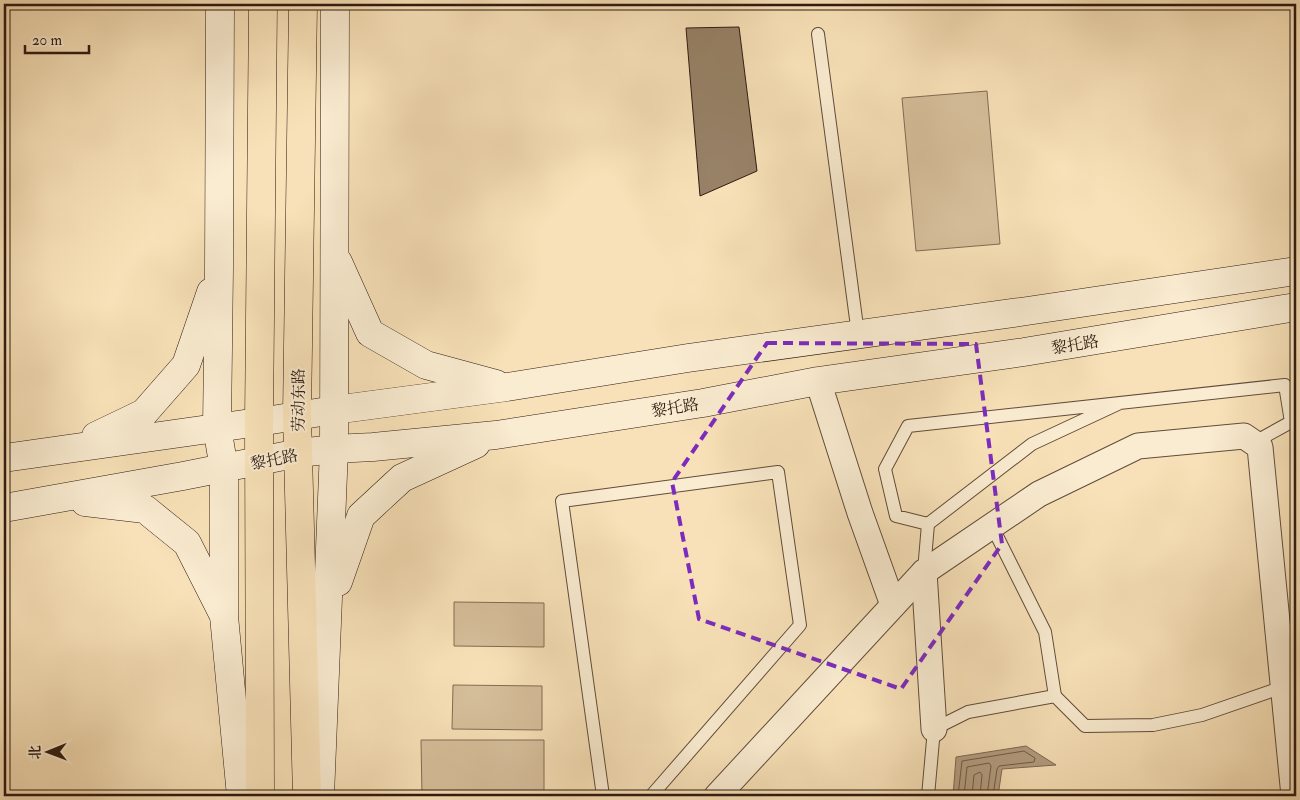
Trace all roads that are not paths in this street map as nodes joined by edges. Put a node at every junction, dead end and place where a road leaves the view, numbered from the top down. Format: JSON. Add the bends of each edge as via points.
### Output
{"nodes":[{"id":1,"x":220,"y":4,"type":"edge"},
{"id":2,"x":263,"y":4,"type":"edge"},
{"id":3,"x":303,"y":4,"type":"edge"},
{"id":4,"x":335,"y":4,"type":"edge"},
{"id":5,"x":818,"y":34,"type":"dead end"},
{"id":6,"x":335,"y":253,"type":"junction"},
{"id":7,"x":219,"y":269,"type":"junction"},
{"id":8,"x":1296,"y":271,"type":"edge"},
{"id":9,"x":1296,"y":307,"type":"edge"},
{"id":10,"x":858,"y":334,"type":"junction"},
{"id":11,"x":818,"y":381,"type":"junction"},
{"id":12,"x":507,"y":387,"type":"junction"},
{"id":13,"x":1120,"y":403,"type":"junction"},
{"id":14,"x":334,"y":410,"type":"junction"},
{"id":15,"x":297,"y":415,"type":"junction"},
{"id":16,"x":259,"y":422,"type":"junction"},
{"id":17,"x":1294,"y":422,"type":"edge"},
{"id":18,"x":216,"y":427,"type":"junction"},
{"id":19,"x":496,"y":434,"type":"junction"},
{"id":20,"x":1253,"y":442,"type":"junction"},
{"id":21,"x":74,"y":447,"type":"junction"},
{"id":22,"x":334,"y":448,"type":"junction"},
{"id":23,"x":299,"y":453,"type":"junction"},
{"id":24,"x":4,"y":458,"type":"edge"},
{"id":25,"x":259,"y":461,"type":"junction"},
{"id":26,"x":224,"y":469,"type":"junction"},
{"id":27,"x":53,"y":499,"type":"junction"},
{"id":28,"x":4,"y":508,"type":"edge"},
{"id":29,"x":928,"y":524,"type":"junction"},
{"id":30,"x":992,"y":526,"type":"junction"},
{"id":31,"x":924,"y":572,"type":"junction"},
{"id":32,"x":893,"y":605,"type":"junction"},
{"id":33,"x":329,"y":609,"type":"junction"},
{"id":34,"x":224,"y":616,"type":"junction"},
{"id":35,"x":1283,"y":687,"type":"junction"},
{"id":36,"x":1055,"y":696,"type":"junction"},
{"id":37,"x":934,"y":728,"type":"junction"},
{"id":38,"x":1294,"y":783,"type":"edge"},
{"id":39,"x":242,"y":796,"type":"edge"},
{"id":40,"x":260,"y":796,"type":"edge"},
{"id":41,"x":307,"y":796,"type":"edge"},
{"id":42,"x":320,"y":796,"type":"edge"},
{"id":43,"x":603,"y":796,"type":"edge"},
{"id":44,"x":651,"y":796,"type":"edge"},
{"id":45,"x":717,"y":796,"type":"edge"},
{"id":46,"x":928,"y":796,"type":"edge"}],
"edges":[{"from":1,"to":7,"type":"main road"},
{"from":2,"to":16,"type":"main road"},
{"from":3,"to":15,"type":"main road","name":"劳动东路"},
{"from":4,"to":6,"type":"main road"},
{"from":5,"to":10,"type":"lane"},
{"from":6,"to":12,"type":"main road","via":[[370,332],[426,365]]},
{"from":6,"to":14,"type":"main road"},
{"from":7,"to":18,"type":"main road"},
{"from":7,"to":21,"type":"main road","via":[[186,365],[144,413]]},
{"from":8,"to":10,"type":"main road"},
{"from":9,"to":11,"type":"main road","name":"黎托路","via":[[1024,352]]},
{"from":10,"to":12,"type":"main road"},
{"from":11,"to":19,"type":"main road","name":"黎托路","via":[[703,403]]},
{"from":11,"to":32,"type":"street"},
{"from":12,"to":14,"type":"main road"},
{"from":13,"to":17,"type":"lane","via":[[1285,386]]},
{"from":13,"to":29,"type":"lane","via":[[1032,444]]},
{"from":13,"to":29,"type":"lane","via":[[908,426],[885,469],[896,516]]},
{"from":14,"to":15,"type":"main road"},
{"from":14,"to":22,"type":"main road"},
{"from":15,"to":16,"type":"main road"},
{"from":15,"to":23,"type":"main road","name":"劳动东路"},
{"from":16,"to":18,"type":"main road"},
{"from":16,"to":25,"type":"main road"},
{"from":17,"to":20,"type":"lane"},
{"from":18,"to":21,"type":"main road"},
{"from":18,"to":26,"type":"main road"},
{"from":19,"to":22,"type":"main road","name":"黎托路"},
{"from":19,"to":33,"type":"main road","via":[[402,478],[361,516]]},
{"from":20,"to":30,"type":"street","via":[[1244,436],[1138,446],[1039,494]]},
{"from":20,"to":35,"type":"street","via":[[1260,447]]},
{"from":21,"to":24,"type":"main road"},
{"from":22,"to":23,"type":"main road","name":"黎托路"},
{"from":22,"to":33,"type":"main road"},
{"from":23,"to":25,"type":"main road","name":"黎托路"},
{"from":23,"to":41,"type":"main road","name":"劳动东路"},
{"from":25,"to":26,"type":"main road","name":"黎托路"},
{"from":25,"to":40,"type":"main road"},
{"from":26,"to":27,"type":"main road","name":"黎托路"},
{"from":26,"to":34,"type":"main road"},
{"from":27,"to":28,"type":"main road","name":"黎托路"},
{"from":27,"to":34,"type":"main road","via":[[146,509],[186,544]]},
{"from":29,"to":31,"type":"lane"},
{"from":30,"to":31,"type":"street"},
{"from":30,"to":36,"type":"lane","via":[[1045,632]]},
{"from":31,"to":32,"type":"street"},
{"from":31,"to":37,"type":"street"},
{"from":32,"to":45,"type":"street"},
{"from":33,"to":42,"type":"main road"},
{"from":34,"to":39,"type":"main road"},
{"from":35,"to":36,"type":"lane","via":[[1202,715],[1153,725],[1085,726]]},
{"from":35,"to":38,"type":"street"},
{"from":36,"to":37,"type":"lane","via":[[968,712]]},
{"from":37,"to":46,"type":"lane"},
{"from":43,"to":44,"type":"lane","via":[[562,501],[778,472],[800,625]]}]}
